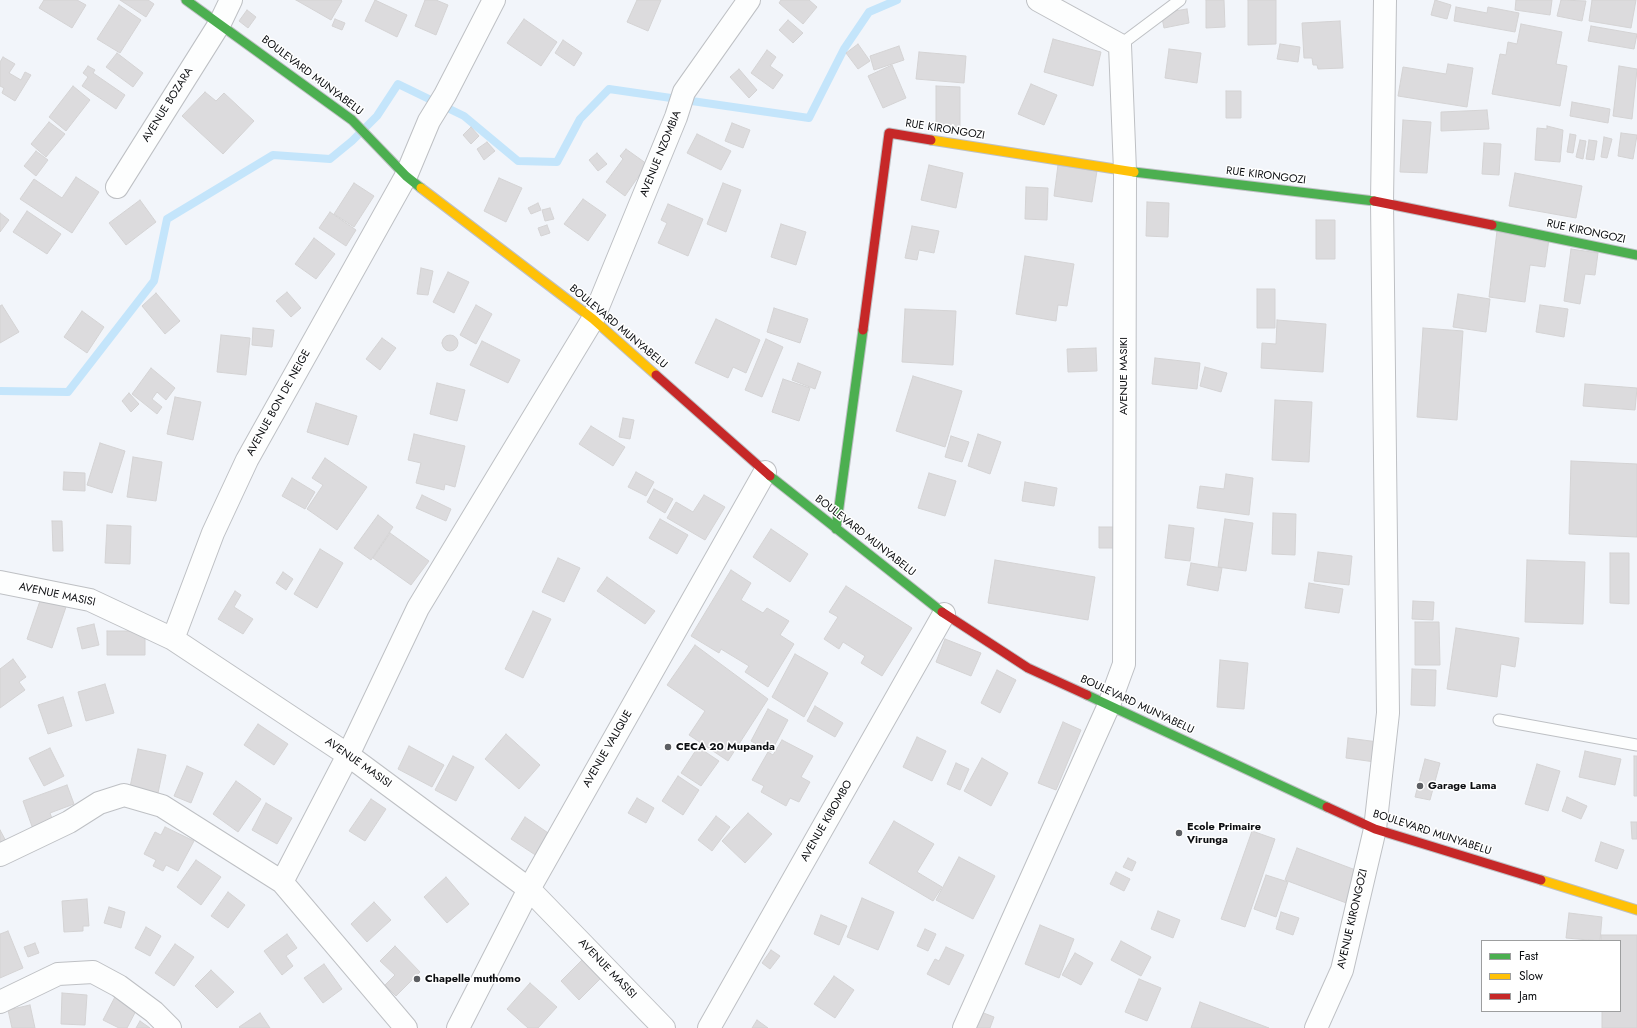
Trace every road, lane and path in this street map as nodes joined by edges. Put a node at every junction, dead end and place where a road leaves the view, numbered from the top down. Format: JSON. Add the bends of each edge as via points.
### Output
{"nodes":[{"id":1,"x":186,"y":0,"type":"edge"},
{"id":2,"x":231,"y":0,"type":"edge"},
{"id":3,"x":494,"y":0,"type":"edge"},
{"id":4,"x":749,"y":0,"type":"edge"},
{"id":5,"x":1038,"y":0,"type":"edge"},
{"id":6,"x":1180,"y":0,"type":"edge"},
{"id":7,"x":1385,"y":0,"type":"edge"},
{"id":8,"x":220,"y":22,"type":"junction"},
{"id":9,"x":1120,"y":45,"type":"junction"},
{"id":10,"x":1125,"y":171,"type":"junction"},
{"id":11,"x":406,"y":176,"type":"junction"},
{"id":12,"x":117,"y":187,"type":"dead end"},
{"id":13,"x":1382,"y":202,"type":"junction"},
{"id":14,"x":1637,"y":255,"type":"edge"},
{"id":15,"x":593,"y":319,"type":"junction"},
{"id":16,"x":765,"y":472,"type":"junction"},
{"id":17,"x":836,"y":529,"type":"junction"},
{"id":18,"x":0,"y":582,"type":"edge"},
{"id":19,"x":944,"y":614,"type":"junction"},
{"id":20,"x":173,"y":639,"type":"junction"},
{"id":21,"x":1109,"y":705,"type":"junction"},
{"id":22,"x":1499,"y":720,"type":"dead end"},
{"id":23,"x":1637,"y":745,"type":"edge"},
{"id":24,"x":348,"y":756,"type":"junction"},
{"id":25,"x":1375,"y":829,"type":"junction"},
{"id":26,"x":0,"y":855,"type":"edge"},
{"id":27,"x":282,"y":882,"type":"junction"},
{"id":28,"x":529,"y":889,"type":"junction"},
{"id":29,"x":1637,"y":910,"type":"edge"},
{"id":30,"x":0,"y":1002,"type":"edge"},
{"id":31,"x":170,"y":1028,"type":"edge"},
{"id":32,"x":406,"y":1028,"type":"edge"},
{"id":33,"x":458,"y":1028,"type":"edge"},
{"id":34,"x":664,"y":1028,"type":"edge"},
{"id":35,"x":709,"y":1028,"type":"edge"},
{"id":36,"x":964,"y":1028,"type":"edge"},
{"id":37,"x":1316,"y":1028,"type":"edge"}],
"edges":[{"from":1,"to":8,"type":"street","name":"BOULEVARD MUNYABELU"},
{"from":2,"to":8,"type":"street","name":"AVENUE BOZARA"},
{"from":3,"to":11,"type":"street","name":"AVENUE BON DE NEIGE","via":[[429,121]]},
{"from":4,"to":15,"type":"street","name":"AVENUE NZOMBIA","via":[[684,92]]},
{"from":5,"to":9,"type":"street"},
{"from":6,"to":9,"type":"lane"},
{"from":7,"to":13,"type":"street","name":"AVENUE KIRONGOZI"},
{"from":8,"to":11,"type":"street","name":"BOULEVARD MUNYABELU","via":[[352,120]]},
{"from":8,"to":12,"type":"street","name":"AVENUE BOZARA"},
{"from":9,"to":10,"type":"street","name":"AVENUE MASIKI"},
{"from":10,"to":13,"type":"street","name":"RUE KIRONGOZI"},
{"from":10,"to":17,"type":"street","name":"RUE KIRONGOZI","via":[[889,133]]},
{"from":10,"to":21,"type":"street","name":"AVENUE MASIKI","via":[[1124,664]]},
{"from":11,"to":15,"type":"street","name":"BOULEVARD MUNYABELU"},
{"from":11,"to":20,"type":"street","name":"AVENUE BON DE NEIGE","via":[[247,460],[213,533]]},
{"from":13,"to":14,"type":"street","name":"RUE KIRONGOZI"},
{"from":13,"to":25,"type":"street","name":"AVENUE KIRONGOZI","via":[[1388,713]]},
{"from":15,"to":16,"type":"street","name":"BOULEVARD MUNYABELU"},
{"from":15,"to":24,"type":"street","name":"AVENUE NZOMBIA","via":[[418,608]]},
{"from":16,"to":17,"type":"street","name":"BOULEVARD MUNYABELU"},
{"from":16,"to":28,"type":"street","name":"AVENUE VALIQUE"},
{"from":17,"to":19,"type":"street","name":"BOULEVARD MUNYABELU"},
{"from":18,"to":20,"type":"street","name":"AVENUE MASISI","via":[[90,600]]},
{"from":19,"to":21,"type":"street","name":"BOULEVARD MUNYABELU","via":[[1028,668]]},
{"from":19,"to":35,"type":"street","name":"AVENUE KIBOMBO"},
{"from":20,"to":24,"type":"street","name":"AVENUE MASISI"},
{"from":21,"to":25,"type":"street","name":"BOULEVARD MUNYABELU"},
{"from":21,"to":36,"type":"street","name":"AVENUE MASIKI"},
{"from":22,"to":23,"type":"lane"},
{"from":24,"to":27,"type":"street","name":"AVENUE NZOMBIA"},
{"from":24,"to":28,"type":"street","name":"AVENUE MASISI"},
{"from":25,"to":29,"type":"street","name":"BOULEVARD MUNYABELU"},
{"from":25,"to":37,"type":"street","name":"AVENUE KIRONGOZI","via":[[1342,970]]},
{"from":26,"to":27,"type":"street","via":[[69,822],[100,803],[124,795],[162,806]]},
{"from":27,"to":32,"type":"street"},
{"from":28,"to":33,"type":"street","name":"AVENUE VALIQUE"},
{"from":28,"to":34,"type":"street","name":"AVENUE MASISI"},
{"from":30,"to":31,"type":"street","via":[[58,974],[94,972],[120,986]]}]}
